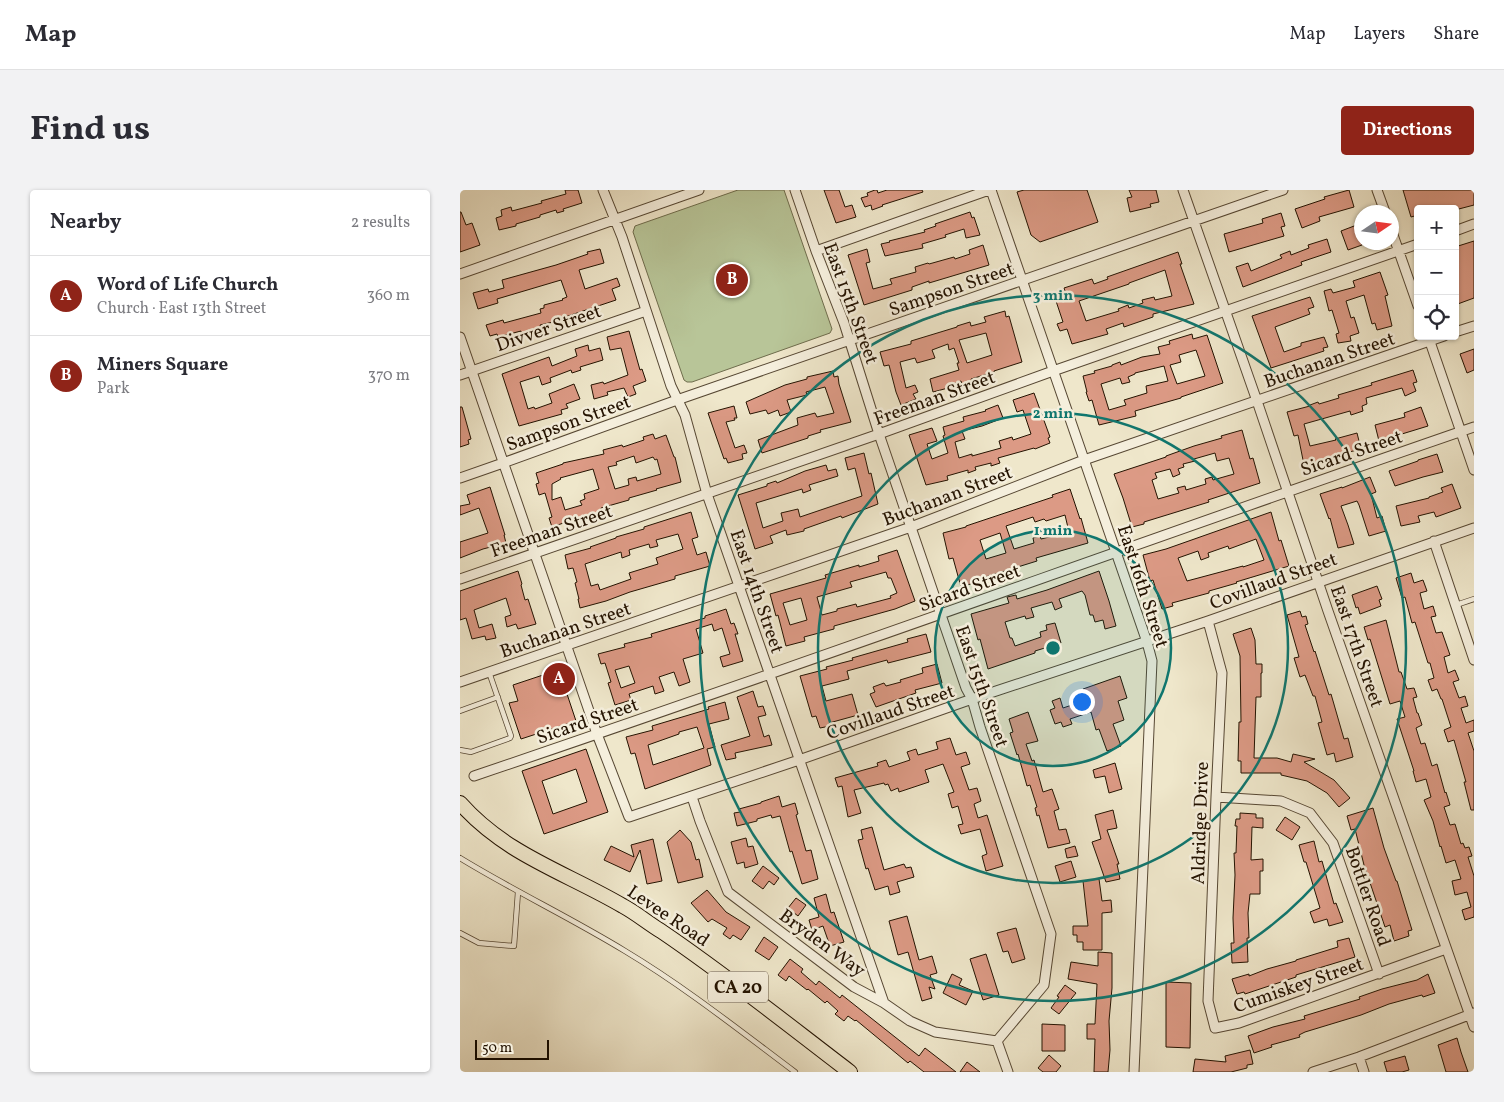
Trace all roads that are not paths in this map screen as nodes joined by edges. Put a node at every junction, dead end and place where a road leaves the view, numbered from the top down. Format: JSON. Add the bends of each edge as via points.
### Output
{"nodes":[{"id":1,"x":603,"y":190,"type":"edge"},
{"id":2,"x":699,"y":190,"type":"edge"},
{"id":3,"x":795,"y":190,"type":"edge"},
{"id":4,"x":990,"y":190,"type":"edge"},
{"id":5,"x":1183,"y":190,"type":"edge"},
{"id":6,"x":1283,"y":190,"type":"edge"},
{"id":7,"x":1377,"y":190,"type":"edge"},
{"id":8,"x":1382,"y":205,"type":"edge"},
{"id":9,"x":615,"y":219,"type":"junction"},
{"id":10,"x":1194,"y":222,"type":"junction"},
{"id":11,"x":1474,"y":224,"type":"edge"},
{"id":12,"x":1459,"y":230,"type":"edge"},
{"id":13,"x":1414,"y":245,"type":"edge"},
{"id":14,"x":816,"y":251,"type":"junction"},
{"id":15,"x":1398,"y":251,"type":"junction"},
{"id":16,"x":460,"y":274,"type":"edge"},
{"id":17,"x":1022,"y":280,"type":"junction"},
{"id":18,"x":1414,"y":295,"type":"edge"},
{"id":19,"x":1225,"y":310,"type":"junction"},
{"id":20,"x":646,"y":311,"type":"junction"},
{"id":21,"x":1474,"y":326,"type":"edge"},
{"id":22,"x":1459,"y":331,"type":"edge"},
{"id":23,"x":460,"y":337,"type":"edge"},
{"id":24,"x":1426,"y":340,"type":"edge"},
{"id":25,"x":1429,"y":340,"type":"edge"},
{"id":26,"x":850,"y":341,"type":"junction"},
{"id":27,"x":472,"y":371,"type":"junction"},
{"id":28,"x":1053,"y":371,"type":"junction"},
{"id":29,"x":460,"y":375,"type":"edge"},
{"id":30,"x":677,"y":400,"type":"junction"},
{"id":31,"x":1257,"y":401,"type":"junction"},
{"id":32,"x":1474,"y":427,"type":"edge"},
{"id":33,"x":1461,"y":431,"type":"junction"},
{"id":34,"x":879,"y":434,"type":"junction"},
{"id":35,"x":1084,"y":460,"type":"junction"},
{"id":36,"x":503,"y":464,"type":"junction"},
{"id":37,"x":1474,"y":470,"type":"edge"},
{"id":38,"x":460,"y":478,"type":"edge"},
{"id":39,"x":1288,"y":491,"type":"junction"},
{"id":40,"x":707,"y":494,"type":"junction"},
{"id":41,"x":911,"y":526,"type":"junction"},
{"id":42,"x":1474,"y":528,"type":"edge"},
{"id":43,"x":1434,"y":541,"type":"junction"},
{"id":44,"x":1116,"y":551,"type":"junction"},
{"id":45,"x":535,"y":553,"type":"junction"},
{"id":46,"x":460,"y":579,"type":"edge"},
{"id":47,"x":1318,"y":581,"type":"junction"},
{"id":48,"x":739,"y":586,"type":"junction"},
{"id":49,"x":1474,"y":599,"type":"edge"},
{"id":50,"x":1456,"y":606,"type":"junction"},
{"id":51,"x":941,"y":614,"type":"junction"},
{"id":52,"x":1208,"y":621,"type":"junction"},
{"id":53,"x":1147,"y":642,"type":"junction"},
{"id":54,"x":566,"y":646,"type":"junction"},
{"id":55,"x":1474,"y":660,"type":"edge"},
{"id":56,"x":489,"y":672,"type":"junction"},
{"id":57,"x":770,"y":675,"type":"junction"},
{"id":58,"x":460,"y":682,"type":"edge"},
{"id":59,"x":498,"y":697,"type":"junction"},
{"id":60,"x":972,"y":699,"type":"junction"},
{"id":61,"x":460,"y":711,"type":"edge"},
{"id":62,"x":597,"y":734,"type":"junction"},
{"id":63,"x":460,"y":750,"type":"edge"},
{"id":64,"x":799,"y":760,"type":"junction"},
{"id":65,"x":474,"y":776,"type":"dead end"},
{"id":66,"x":692,"y":797,"type":"junction"},
{"id":67,"x":1216,"y":797,"type":"junction"},
{"id":68,"x":460,"y":803,"type":"edge"},
{"id":69,"x":460,"y":858,"type":"edge"},
{"id":70,"x":518,"y":892,"type":"junction"},
{"id":71,"x":460,"y":933,"type":"edge"},
{"id":72,"x":1446,"y":948,"type":"junction"},
{"id":73,"x":1379,"y":974,"type":"junction"},
{"id":74,"x":884,"y":1003,"type":"junction"},
{"id":75,"x":1472,"y":1014,"type":"edge"},
{"id":76,"x":1474,"y":1027,"type":"edge"},
{"id":77,"x":1215,"y":1028,"type":"joint"},
{"id":78,"x":998,"y":1041,"type":"junction"},
{"id":79,"x":1359,"y":1057,"type":"junction"},
{"id":80,"x":795,"y":1072,"type":"edge"},
{"id":81,"x":850,"y":1072,"type":"edge"},
{"id":82,"x":1008,"y":1072,"type":"edge"},
{"id":83,"x":1134,"y":1072,"type":"edge"},
{"id":84,"x":1312,"y":1072,"type":"edge"},
{"id":85,"x":1364,"y":1072,"type":"edge"}],
"edges":[{"from":1,"to":9,"type":"street","name":"East 14th Street"},
{"from":2,"to":9,"type":"street"},
{"from":3,"to":14,"type":"street","name":"East 15th Street"},
{"from":4,"to":14,"type":"street"},
{"from":4,"to":17,"type":"street","name":"East 16th Street"},
{"from":5,"to":10,"type":"street","name":"East 17th Street"},
{"from":6,"to":10,"type":"street","name":"Sampson Street"},
{"from":7,"to":8,"type":"street"},
{"from":9,"to":16,"type":"street"},
{"from":9,"to":20,"type":"street","name":"East 14th Street"},
{"from":10,"to":17,"type":"street","name":"Sampson Street"},
{"from":10,"to":19,"type":"street","name":"East 17th Street"},
{"from":11,"to":12,"type":"street"},
{"from":13,"to":15,"type":"street","name":"Freeman Street"},
{"from":14,"to":26,"type":"street","name":"East 15th Street"},
{"from":15,"to":18,"type":"street"},
{"from":15,"to":19,"type":"street","name":"Freeman Street"},
{"from":17,"to":26,"type":"street","name":"Sampson Street"},
{"from":17,"to":28,"type":"street","name":"East 16th Street"},
{"from":19,"to":28,"type":"street","name":"Freeman Street"},
{"from":19,"to":31,"type":"street","name":"East 17th Street"},
{"from":20,"to":27,"type":"street","name":"Divver Street"},
{"from":20,"to":30,"type":"street","name":"East 14th Street"},
{"from":21,"to":22,"type":"street"},
{"from":23,"to":27,"type":"street"},
{"from":24,"to":31,"type":"street","name":"Buchanan Street"},
{"from":25,"to":33,"type":"street"},
{"from":26,"to":30,"type":"street","name":"Sampson Street"},
{"from":26,"to":34,"type":"street","name":"East 15th Street"},
{"from":27,"to":29,"type":"street","name":"Divver Street"},
{"from":27,"to":36,"type":"street"},
{"from":28,"to":34,"type":"street","name":"Freeman Street"},
{"from":28,"to":35,"type":"street","name":"East 16th Street"},
{"from":30,"to":36,"type":"street","name":"Sampson Street"},
{"from":30,"to":40,"type":"street","name":"East 14th Street","via":[[685,415]]},
{"from":31,"to":35,"type":"street","name":"Buchanan Street"},
{"from":31,"to":39,"type":"street","name":"East 17th Street"},
{"from":32,"to":33,"type":"street","name":"Sicard Street"},
{"from":33,"to":37,"type":"street"},
{"from":33,"to":39,"type":"street","name":"Sicard Street"},
{"from":34,"to":40,"type":"street","name":"Freeman Street"},
{"from":34,"to":41,"type":"street","name":"East 15th Street"},
{"from":35,"to":41,"type":"street","name":"Buchanan Street"},
{"from":35,"to":44,"type":"street","name":"East 16th Street"},
{"from":36,"to":38,"type":"street","name":"Sampson Street"},
{"from":36,"to":45,"type":"street"},
{"from":39,"to":44,"type":"street","name":"Sicard Street"},
{"from":39,"to":47,"type":"street","name":"East 17th Street"},
{"from":40,"to":45,"type":"street","name":"Freeman Street"},
{"from":40,"to":48,"type":"street","name":"East 14th Street"},
{"from":41,"to":48,"type":"street","name":"Buchanan Street"},
{"from":41,"to":51,"type":"street","name":"East 15th Street"},
{"from":42,"to":43,"type":"street","name":"Covillaud Street"},
{"from":43,"to":47,"type":"street","name":"Covillaud Street"},
{"from":43,"to":50,"type":"street"},
{"from":44,"to":51,"type":"street","name":"Sicard Street"},
{"from":44,"to":53,"type":"street","name":"East 16th Street"},
{"from":45,"to":46,"type":"street","name":"Freeman Street"},
{"from":45,"to":54,"type":"street"},
{"from":47,"to":52,"type":"street","name":"Covillaud Street"},
{"from":47,"to":72,"type":"street","name":"East 17th Street"},
{"from":48,"to":54,"type":"street","name":"Buchanan Street"},
{"from":48,"to":57,"type":"street","name":"East 14th Street"},
{"from":49,"to":50,"type":"lane"},
{"from":50,"to":55,"type":"street"},
{"from":51,"to":57,"type":"street","name":"Sicard Street"},
{"from":51,"to":60,"type":"street","name":"East 15th Street"},
{"from":52,"to":53,"type":"street","name":"Covillaud Street"},
{"from":52,"to":67,"type":"street","name":"Aldridge Drive","via":[[1222,673]]},
{"from":53,"to":60,"type":"street","name":"Covillaud Street"},
{"from":53,"to":83,"type":"street","name":"East 16th Street","via":[[1152,661]]},
{"from":54,"to":56,"type":"street","name":"Buchanan Street"},
{"from":54,"to":62,"type":"street"},
{"from":56,"to":58,"type":"street","name":"Buchanan Street"},
{"from":56,"to":59,"type":"lane"},
{"from":57,"to":62,"type":"street","name":"Sicard Street"},
{"from":57,"to":64,"type":"street","name":"East 14th Street"},
{"from":59,"to":61,"type":"lane"},
{"from":59,"to":63,"type":"lane","via":[[510,738],[471,752]]},
{"from":60,"to":64,"type":"street","name":"Covillaud Street"},
{"from":60,"to":78,"type":"street","name":"East 15th Street","via":[[1051,934],[1044,985]]},
{"from":62,"to":65,"type":"street","name":"Sicard Street"},
{"from":62,"to":66,"type":"street","name":"Covillaud Street","via":[[629,817]]},
{"from":64,"to":66,"type":"street","name":"Covillaud Street"},
{"from":64,"to":74,"type":"street","name":"East 14th Street"},
{"from":66,"to":74,"type":"street","name":"Bryden Way","via":[[728,892],[854,987]]},
{"from":67,"to":73,"type":"street","name":"Bottler Road","via":[[1281,801],[1310,812],[1334,843]]},
{"from":67,"to":77,"type":"street","name":"Aldridge Drive","via":[[1208,1001]]},
{"from":68,"to":81,"type":"highway","name":"Levee Road","number":"CA 20","via":[[497,837],[534,861],[624,906],[692,952]]},
{"from":69,"to":70,"type":"lane"},
{"from":70,"to":71,"type":"lane","via":[[514,946],[479,943]]},
{"from":70,"to":80,"type":"lane","via":[[656,970]]},
{"from":72,"to":73,"type":"street","name":"Cumiskey Street"},
{"from":72,"to":75,"type":"street","name":"East 17th Street"},
{"from":73,"to":77,"type":"street","name":"Cumiskey Street","via":[[1239,1023]]},
{"from":74,"to":78,"type":"street","name":"Bryden Way","via":[[910,1022],[935,1032]]},
{"from":75,"to":76,"type":"street","name":"East 17th Street"},
{"from":75,"to":79,"type":"street"},
{"from":78,"to":82,"type":"street"},
{"from":79,"to":84,"type":"street"},
{"from":79,"to":85,"type":"street"}]}
